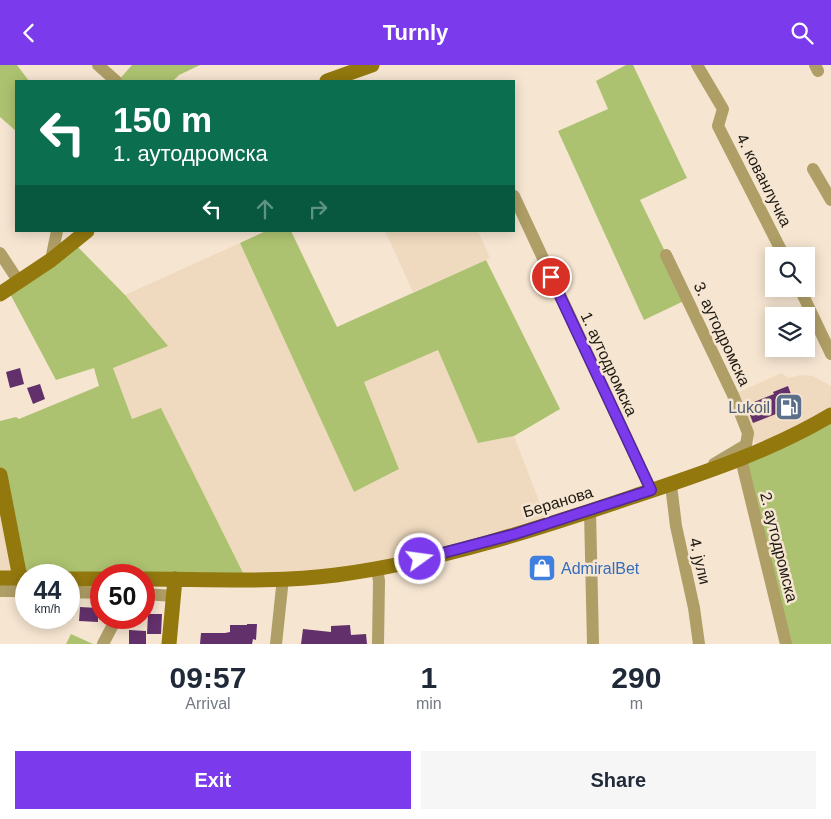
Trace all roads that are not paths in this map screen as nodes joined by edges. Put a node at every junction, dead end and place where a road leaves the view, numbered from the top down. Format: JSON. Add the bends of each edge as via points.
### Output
{"nodes":[{"id":1,"x":98,"y":65,"type":"edge"},
{"id":2,"x":697,"y":65,"type":"edge"},
{"id":3,"x":368,"y":66,"type":"edge"},
{"id":4,"x":115,"y":80,"type":"edge"},
{"id":5,"x":330,"y":80,"type":"edge"},
{"id":6,"x":814,"y":169,"type":"dead end"},
{"id":7,"x":515,"y":198,"type":"edge"},
{"id":8,"x":831,"y":200,"type":"edge"},
{"id":9,"x":57,"y":232,"type":"edge"},
{"id":10,"x":85,"y":232,"type":"edge"},
{"id":11,"x":779,"y":247,"type":"edge"},
{"id":12,"x":0,"y":253,"type":"edge"},
{"id":13,"x":666,"y":255,"type":"dead end"},
{"id":14,"x":51,"y":260,"type":"junction"},
{"id":15,"x":19,"y":282,"type":"junction"},
{"id":16,"x":0,"y":294,"type":"edge"},
{"id":17,"x":804,"y":297,"type":"edge"},
{"id":18,"x":831,"y":354,"type":"edge"},
{"id":19,"x":831,"y":415,"type":"edge"},
{"id":20,"x":741,"y":459,"type":"junction"},
{"id":21,"x":0,"y":475,"type":"edge"},
{"id":22,"x":677,"y":482,"type":"junction"},
{"id":23,"x":651,"y":490,"type":"junction"},
{"id":24,"x":590,"y":511,"type":"junction"},
{"id":25,"x":20,"y":564,"type":"edge"},
{"id":26,"x":377,"y":568,"type":"junction"},
{"id":27,"x":0,"y":578,"type":"edge"},
{"id":28,"x":283,"y":578,"type":"junction"},
{"id":29,"x":155,"y":579,"type":"edge"},
{"id":30,"x":175,"y":579,"type":"junction"},
{"id":31,"x":15,"y":581,"type":"edge"},
{"id":32,"x":15,"y":586,"type":"edge"},
{"id":33,"x":0,"y":591,"type":"edge"},
{"id":34,"x":155,"y":595,"type":"edge"},
{"id":35,"x":174,"y":596,"type":"junction"},
{"id":36,"x":111,"y":629,"type":"edge"},
{"id":37,"x":103,"y":644,"type":"edge"},
{"id":38,"x":169,"y":644,"type":"edge"},
{"id":39,"x":276,"y":644,"type":"edge"},
{"id":40,"x":378,"y":644,"type":"edge"},
{"id":41,"x":593,"y":644,"type":"edge"},
{"id":42,"x":699,"y":644,"type":"edge"},
{"id":43,"x":786,"y":644,"type":"edge"}],
"edges":[{"from":1,"to":4,"type":"street"},
{"from":2,"to":11,"type":"street","name":"4. кованлучка","via":[[723,109],[718,127]]},
{"from":3,"to":5,"type":"main road"},
{"from":6,"to":8,"type":"street"},
{"from":7,"to":23,"type":"street","name":"1. аутодромска"},
{"from":9,"to":14,"type":"street"},
{"from":10,"to":14,"type":"main road"},
{"from":12,"to":15,"type":"street"},
{"from":13,"to":22,"type":"street","name":"3. аутодромска","via":[[748,433],[746,445]]},
{"from":14,"to":15,"type":"main road"},
{"from":15,"to":16,"type":"main road"},
{"from":17,"to":18,"type":"street"},
{"from":19,"to":20,"type":"main road","name":"Беранова"},
{"from":20,"to":22,"type":"main road","name":"Беранова"},
{"from":20,"to":43,"type":"street","name":"2. аутодромска"},
{"from":21,"to":25,"type":"main road"},
{"from":22,"to":23,"type":"main road","name":"Беранова"},
{"from":22,"to":42,"type":"street","name":"4. јули","via":[[676,526]]},
{"from":23,"to":24,"type":"main road","name":"Беранова"},
{"from":24,"to":26,"type":"main road","name":"Беранова","via":[[515,534]]},
{"from":24,"to":41,"type":"street"},
{"from":26,"to":28,"type":"main road","name":"Беранова","via":[[335,575]]},
{"from":26,"to":40,"type":"street"},
{"from":27,"to":31,"type":"main road"},
{"from":28,"to":30,"type":"main road","name":"Беранова"},
{"from":28,"to":39,"type":"street"},
{"from":29,"to":30,"type":"main road","name":"Беранова"},
{"from":30,"to":35,"type":"main road"},
{"from":32,"to":33,"type":"street"},
{"from":34,"to":35,"type":"street"},
{"from":35,"to":38,"type":"main road"},
{"from":36,"to":37,"type":"street"}]}
